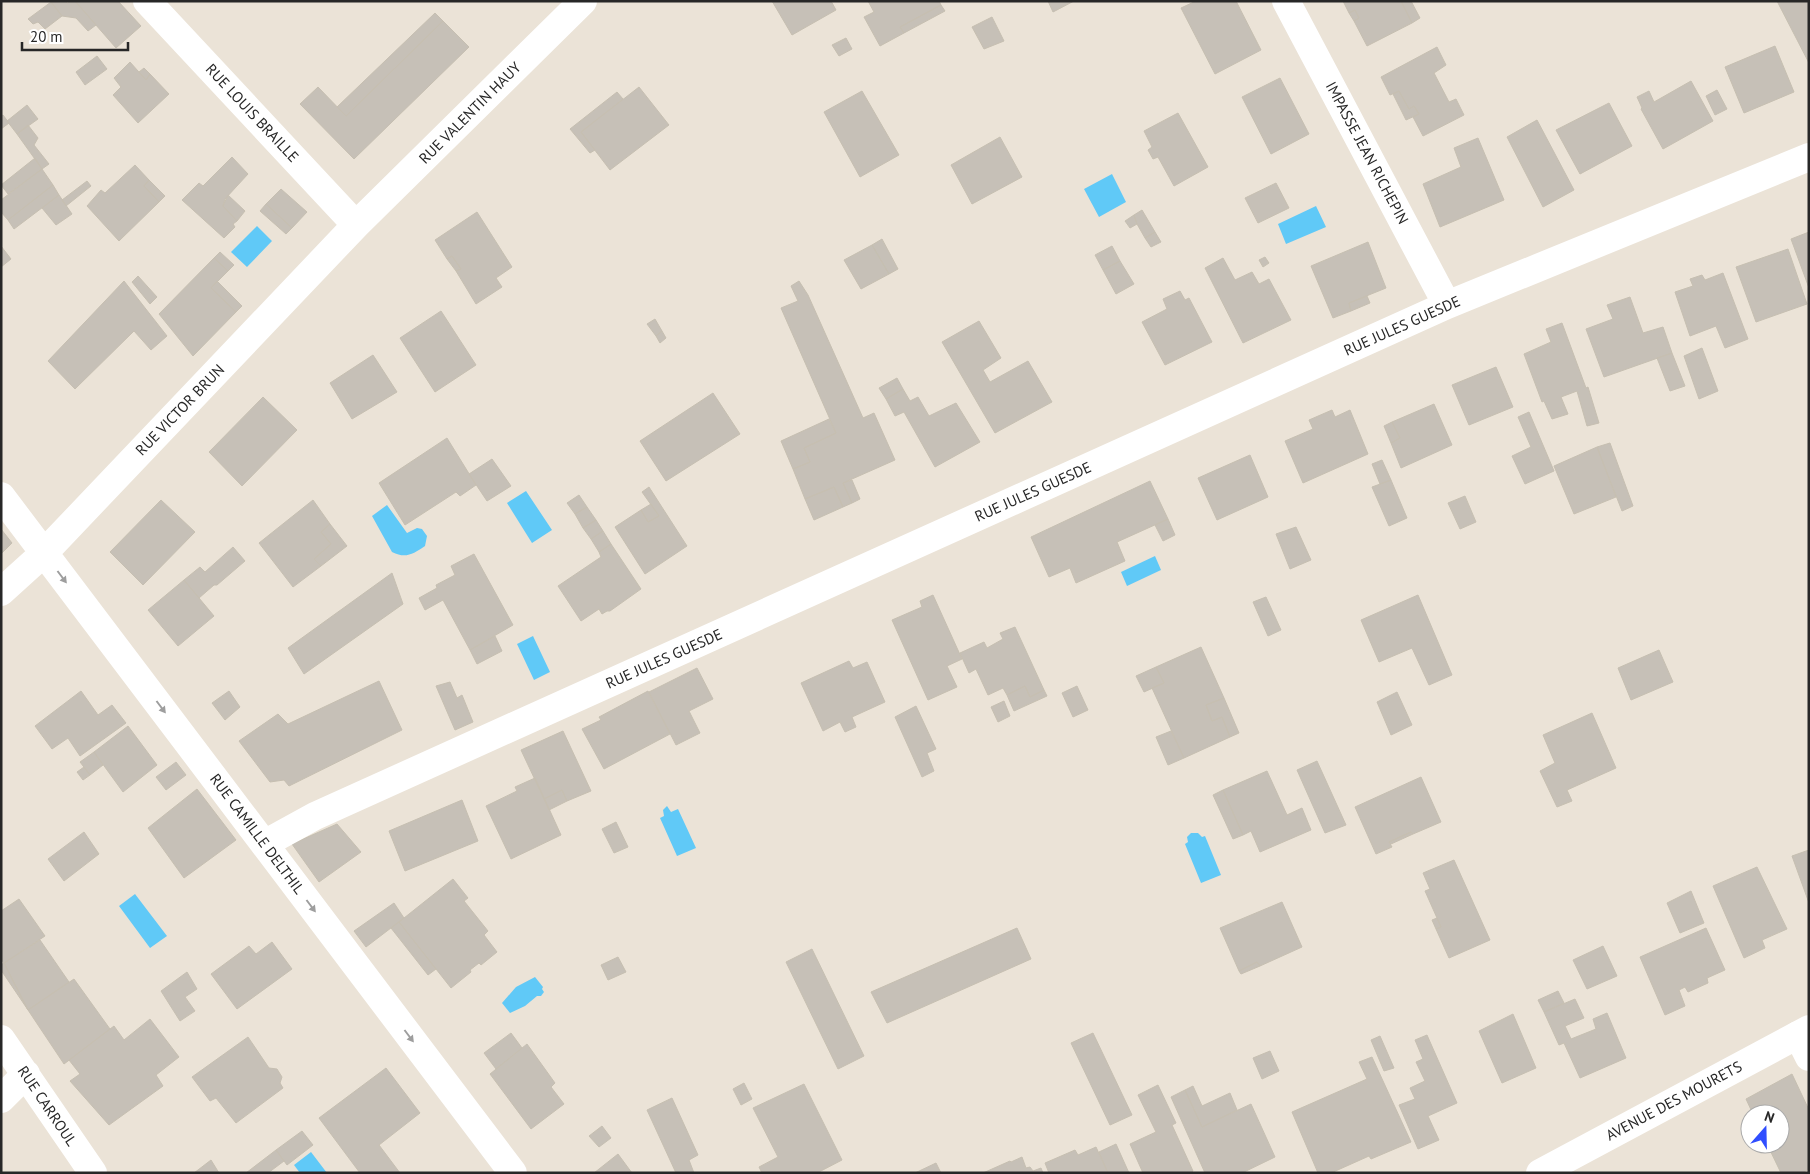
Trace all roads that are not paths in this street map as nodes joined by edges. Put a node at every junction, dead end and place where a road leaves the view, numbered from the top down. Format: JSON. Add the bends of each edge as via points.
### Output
{"nodes":[{"id":1,"x":147,"y":1,"type":"edge"},
{"id":2,"x":583,"y":1,"type":"edge"},
{"id":3,"x":1286,"y":1,"type":"edge"},
{"id":4,"x":1809,"y":157,"type":"edge"},
{"id":5,"x":356,"y":225,"type":"junction"},
{"id":6,"x":1448,"y":305,"type":"junction"},
{"id":7,"x":1,"y":496,"type":"edge"},
{"id":8,"x":44,"y":553,"type":"junction"},
{"id":9,"x":1,"y":592,"type":"edge"},
{"id":10,"x":264,"y":844,"type":"junction"},
{"id":11,"x":1,"y":1039,"type":"edge"},
{"id":12,"x":1805,"y":1040,"type":"edge"},
{"id":13,"x":26,"y":1074,"type":"junction"},
{"id":14,"x":1,"y":1099,"type":"edge"},
{"id":15,"x":93,"y":1173,"type":"edge"},
{"id":16,"x":513,"y":1173,"type":"edge"},
{"id":17,"x":1540,"y":1173,"type":"edge"}],
"edges":[{"from":1,"to":5,"type":"street","name":"RUE LOUIS BRAILLE"},
{"from":2,"to":5,"type":"street","name":"RUE VALENTIN HAUY"},
{"from":3,"to":6,"type":"street","name":"IMPASSE JEAN RICHEPIN"},
{"from":4,"to":6,"type":"street","name":"RUE JULES GUESDE"},
{"from":5,"to":8,"type":"street","name":"RUE VICTOR BRUN"},
{"from":6,"to":10,"type":"street","name":"RUE JULES GUESDE","via":[[315,816]]},
{"from":7,"to":8,"type":"street","name":"RUE CAMILLE DELTHIL"},
{"from":8,"to":9,"type":"street","name":"RUE VICTOR BRUN"},
{"from":8,"to":10,"type":"street","name":"RUE CAMILLE DELTHIL","one_way":true},
{"from":10,"to":16,"type":"street","name":"RUE CAMILLE DELTHIL","one_way":true},
{"from":11,"to":13,"type":"street","name":"RUE CARROUL"},
{"from":12,"to":17,"type":"street","name":"AVENUE DES MOURETS"},
{"from":13,"to":14,"type":"street"},
{"from":13,"to":15,"type":"street","name":"RUE CARROUL"}]}
